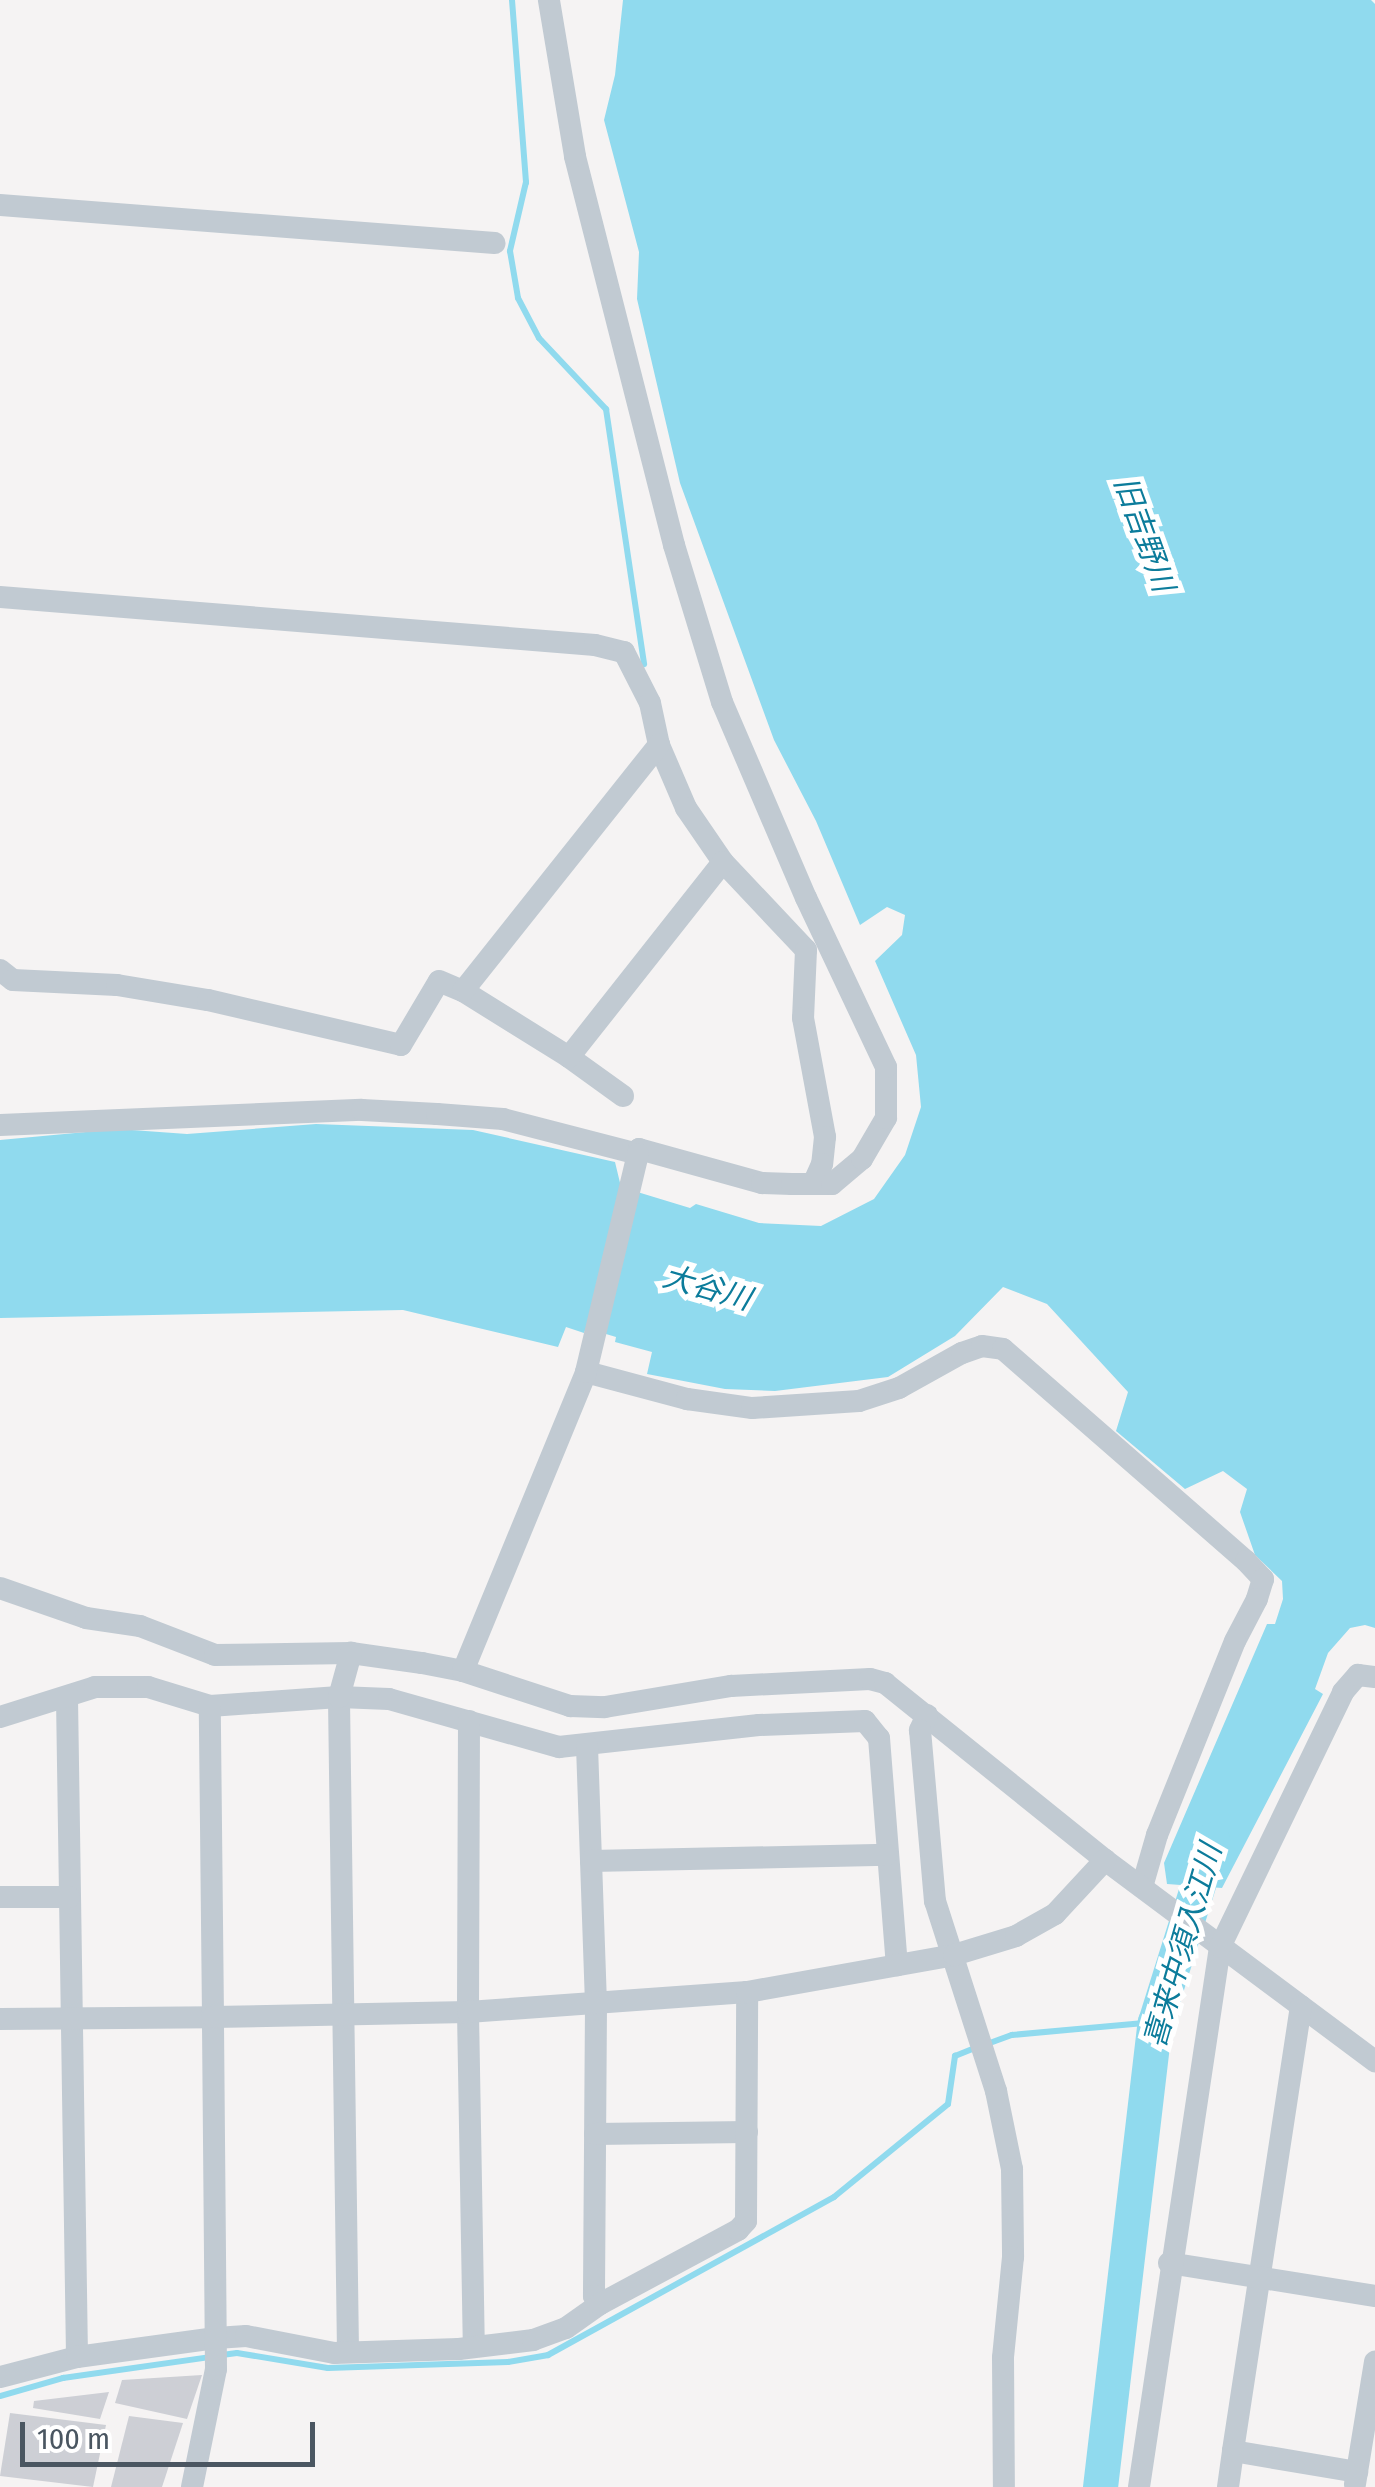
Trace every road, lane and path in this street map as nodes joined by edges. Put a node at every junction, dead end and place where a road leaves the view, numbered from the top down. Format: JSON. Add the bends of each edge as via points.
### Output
{"nodes":[{"id":1,"x":549,"y":0,"type":"edge"},
{"id":2,"x":0,"y":204,"type":"edge"},
{"id":3,"x":495,"y":243,"type":"dead end"},
{"id":4,"x":0,"y":597,"type":"edge"},
{"id":5,"x":659,"y":745,"type":"junction"},
{"id":6,"x":723,"y":862,"type":"junction"},
{"id":7,"x":0,"y":970,"type":"edge"},
{"id":8,"x":463,"y":991,"type":"junction"},
{"id":9,"x":569,"y":1057,"type":"junction"},
{"id":10,"x":623,"y":1096,"type":"dead end"},
{"id":11,"x":0,"y":1125,"type":"edge"},
{"id":12,"x":636,"y":1161,"type":"junction"},
{"id":13,"x":814,"y":1182,"type":"junction"},
{"id":14,"x":586,"y":1372,"type":"junction"},
{"id":15,"x":0,"y":1588,"type":"edge"},
{"id":16,"x":352,"y":1654,"type":"junction"},
{"id":17,"x":462,"y":1671,"type":"junction"},
{"id":18,"x":1375,"y":1677,"type":"edge"},
{"id":19,"x":339,"y":1697,"type":"junction"},
{"id":20,"x":67,"y":1698,"type":"junction"},
{"id":21,"x":210,"y":1706,"type":"junction"},
{"id":22,"x":927,"y":1715,"type":"junction"},
{"id":23,"x":0,"y":1717,"type":"edge"},
{"id":24,"x":469,"y":1721,"type":"junction"},
{"id":25,"x":588,"y":1746,"type":"junction"},
{"id":26,"x":887,"y":1855,"type":"junction"},
{"id":27,"x":1105,"y":1860,"type":"junction"},
{"id":28,"x":591,"y":1861,"type":"junction"},
{"id":29,"x":1146,"y":1891,"type":"junction"},
{"id":30,"x":0,"y":1897,"type":"edge"},
{"id":31,"x":69,"y":1897,"type":"junction"},
{"id":32,"x":1214,"y":1943,"type":"junction"},
{"id":33,"x":954,"y":1955,"type":"junction"},
{"id":34,"x":897,"y":1965,"type":"junction"},
{"id":35,"x":747,"y":1992,"type":"junction"},
{"id":36,"x":596,"y":2005,"type":"junction"},
{"id":37,"x":1302,"y":2006,"type":"junction"},
{"id":38,"x":468,"y":2012,"type":"junction"},
{"id":39,"x":212,"y":2017,"type":"junction"},
{"id":40,"x":344,"y":2017,"type":"junction"},
{"id":41,"x":72,"y":2018,"type":"junction"},
{"id":42,"x":0,"y":2019,"type":"edge"},
{"id":43,"x":1375,"y":2061,"type":"edge"},
{"id":44,"x":746,"y":2132,"type":"junction"},
{"id":45,"x":595,"y":2134,"type":"junction"},
{"id":46,"x":1170,"y":2263,"type":"junction"},
{"id":47,"x":1258,"y":2275,"type":"junction"},
{"id":48,"x":1375,"y":2296,"type":"edge"},
{"id":49,"x":600,"y":2304,"type":"junction"},
{"id":50,"x":474,"y":2346,"type":"junction"},
{"id":51,"x":216,"y":2352,"type":"junction"},
{"id":52,"x":348,"y":2352,"type":"junction"},
{"id":53,"x":77,"y":2357,"type":"junction"},
{"id":54,"x":1375,"y":2362,"type":"edge"},
{"id":55,"x":0,"y":2377,"type":"edge"},
{"id":56,"x":1233,"y":2451,"type":"junction"},
{"id":57,"x":1356,"y":2480,"type":"edge"},
{"id":58,"x":192,"y":2487,"type":"edge"},
{"id":59,"x":1004,"y":2487,"type":"edge"},
{"id":60,"x":1139,"y":2487,"type":"edge"},
{"id":61,"x":1228,"y":2487,"type":"edge"}],
"edges":[{"from":1,"to":13,"type":"street","via":[[579,174],[674,545],[722,702],[886,1067],[886,1118],[862,1159],[832,1184]]},
{"from":2,"to":3,"type":"street"},
{"from":4,"to":5,"type":"street","via":[[595,645],[624,652],[650,703]]},
{"from":5,"to":6,"type":"street","via":[[686,808]]},
{"from":5,"to":8,"type":"street"},
{"from":6,"to":9,"type":"street"},
{"from":6,"to":13,"type":"street","via":[[806,950],[804,1018],[825,1137]]},
{"from":7,"to":8,"type":"street","via":[[12,980],[117,985],[208,1000],[401,1046],[439,981]]},
{"from":8,"to":9,"type":"street"},
{"from":9,"to":10,"type":"street"},
{"from":11,"to":12,"type":"street","via":[[362,1110],[504,1120]]},
{"from":12,"to":13,"type":"street","via":[[639,1149],[762,1183]]},
{"from":12,"to":14,"type":"street"},
{"from":14,"to":17,"type":"street"},
{"from":14,"to":29,"type":"street","via":[[752,1408],[859,1401],[899,1388],[962,1352],[1003,1349],[1246,1561],[1263,1578],[1257,1599],[1157,1834]]},
{"from":15,"to":16,"type":"street","via":[[86,1618],[140,1626],[215,1655]]},
{"from":16,"to":17,"type":"street"},
{"from":16,"to":19,"type":"street"},
{"from":17,"to":22,"type":"street","via":[[587,1707],[694,1690],[870,1678]]},
{"from":18,"to":32,"type":"street","via":[[1358,1675],[1344,1692]]},
{"from":19,"to":21,"type":"street"},
{"from":19,"to":24,"type":"street","via":[[389,1699]]},
{"from":19,"to":40,"type":"street"},
{"from":20,"to":21,"type":"street","via":[[95,1687],[148,1687]]},
{"from":20,"to":23,"type":"street"},
{"from":20,"to":31,"type":"street"},
{"from":21,"to":39,"type":"street"},
{"from":22,"to":27,"type":"street"},
{"from":22,"to":33,"type":"street","via":[[920,1730],[935,1901]]},
{"from":24,"to":25,"type":"street","via":[[559,1747]]},
{"from":24,"to":38,"type":"street"},
{"from":25,"to":26,"type":"street","via":[[759,1725],[865,1721],[879,1738]]},
{"from":25,"to":28,"type":"street"},
{"from":26,"to":28,"type":"street"},
{"from":26,"to":34,"type":"street"},
{"from":27,"to":29,"type":"street"},
{"from":27,"to":33,"type":"street","via":[[1055,1914],[1016,1936]]},
{"from":28,"to":36,"type":"street"},
{"from":29,"to":32,"type":"street"},
{"from":30,"to":31,"type":"street"},
{"from":31,"to":41,"type":"street"},
{"from":32,"to":37,"type":"street"},
{"from":32,"to":46,"type":"street"},
{"from":33,"to":34,"type":"street"},
{"from":33,"to":59,"type":"street","via":[[1012,2169]]},
{"from":34,"to":35,"type":"street"},
{"from":35,"to":36,"type":"street"},
{"from":35,"to":44,"type":"street"},
{"from":36,"to":38,"type":"street"},
{"from":36,"to":45,"type":"street"},
{"from":37,"to":43,"type":"street"},
{"from":37,"to":47,"type":"street"},
{"from":38,"to":40,"type":"street"},
{"from":38,"to":50,"type":"street"},
{"from":39,"to":40,"type":"street"},
{"from":39,"to":41,"type":"street"},
{"from":39,"to":51,"type":"street"},
{"from":40,"to":52,"type":"street"},
{"from":41,"to":42,"type":"street"},
{"from":41,"to":53,"type":"street"},
{"from":44,"to":45,"type":"street"},
{"from":44,"to":49,"type":"street","via":[[746,2221]]},
{"from":45,"to":49,"type":"street","via":[[594,2296]]},
{"from":46,"to":47,"type":"street"},
{"from":46,"to":60,"type":"street"},
{"from":47,"to":48,"type":"street"},
{"from":47,"to":56,"type":"street"},
{"from":49,"to":50,"type":"street","via":[[566,2328],[533,2340]]},
{"from":50,"to":52,"type":"street"},
{"from":51,"to":52,"type":"street","via":[[246,2336]]},
{"from":51,"to":53,"type":"street"},
{"from":51,"to":58,"type":"street"},
{"from":53,"to":55,"type":"street"},
{"from":54,"to":57,"type":"street"},
{"from":56,"to":57,"type":"street"},
{"from":56,"to":61,"type":"street"}]}
